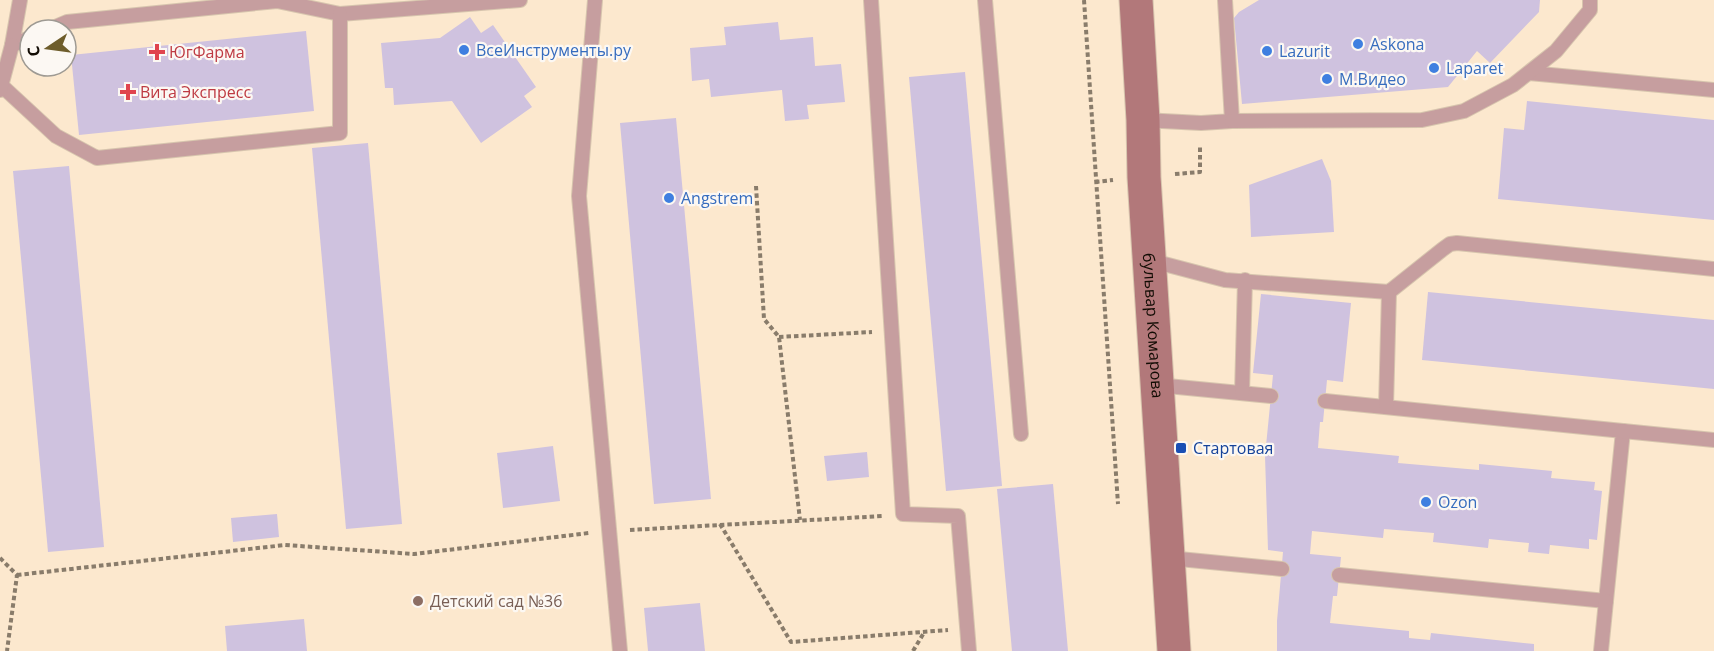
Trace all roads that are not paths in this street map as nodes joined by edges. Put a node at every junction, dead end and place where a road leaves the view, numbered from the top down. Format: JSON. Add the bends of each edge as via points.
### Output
{"nodes":[{"id":1,"x":20,"y":0,"type":"edge"},
{"id":2,"x":520,"y":0,"type":"edge"},
{"id":3,"x":595,"y":0,"type":"edge"},
{"id":4,"x":871,"y":0,"type":"edge"},
{"id":5,"x":985,"y":0,"type":"edge"},
{"id":6,"x":1136,"y":0,"type":"edge"},
{"id":7,"x":1225,"y":0,"type":"edge"},
{"id":8,"x":1590,"y":0,"type":"edge"},
{"id":9,"x":340,"y":14,"type":"junction"},
{"id":10,"x":78,"y":21,"type":"edge"},
{"id":11,"x":18,"y":43,"type":"edge"},
{"id":12,"x":12,"y":45,"type":"junction"},
{"id":13,"x":1529,"y":73,"type":"junction"},
{"id":14,"x":1,"y":88,"type":"edge"},
{"id":15,"x":1714,"y":90,"type":"edge"},
{"id":16,"x":1143,"y":120,"type":"junction"},
{"id":17,"x":1232,"y":121,"type":"junction"},
{"id":18,"x":1149,"y":260,"type":"junction"},
{"id":19,"x":1714,"y":269,"type":"edge"},
{"id":20,"x":1245,"y":280,"type":"junction"},
{"id":21,"x":1389,"y":292,"type":"junction"},
{"id":22,"x":1157,"y":385,"type":"junction"},
{"id":23,"x":1242,"y":393,"type":"junction"},
{"id":24,"x":1271,"y":396,"type":"dead end"},
{"id":25,"x":1325,"y":401,"type":"dead end"},
{"id":26,"x":1386,"y":407,"type":"junction"},
{"id":27,"x":1623,"y":431,"type":"junction"},
{"id":28,"x":1021,"y":434,"type":"dead end"},
{"id":29,"x":1714,"y":440,"type":"edge"},
{"id":30,"x":1168,"y":558,"type":"junction"},
{"id":31,"x":1282,"y":569,"type":"dead end"},
{"id":32,"x":1339,"y":575,"type":"dead end"},
{"id":33,"x":1606,"y":601,"type":"junction"},
{"id":34,"x":620,"y":651,"type":"edge"},
{"id":35,"x":969,"y":651,"type":"edge"},
{"id":36,"x":1174,"y":651,"type":"edge"},
{"id":37,"x":1602,"y":651,"type":"edge"}],
"edges":[{"from":1,"to":12,"type":"lane"},
{"from":2,"to":9,"type":"lane"},
{"from":3,"to":34,"type":"lane","via":[[579,196]]},
{"from":4,"to":35,"type":"lane","via":[[903,514],[958,516]]},
{"from":5,"to":28,"type":"lane"},
{"from":6,"to":16,"type":"street","name":"бульвар Комарова"},
{"from":7,"to":17,"type":"lane"},
{"from":8,"to":13,"type":"lane","via":[[1590,10],[1556,51]]},
{"from":9,"to":10,"type":"lane","via":[[277,1]]},
{"from":9,"to":14,"type":"lane","via":[[340,133],[97,158],[56,136]]},
{"from":11,"to":12,"type":"lane"},
{"from":12,"to":14,"type":"lane"},
{"from":13,"to":15,"type":"lane"},
{"from":13,"to":17,"type":"lane","via":[[1464,111],[1422,120]]},
{"from":16,"to":17,"type":"lane"},
{"from":16,"to":18,"type":"street","name":"бульвар Комарова"},
{"from":18,"to":20,"type":"lane","via":[[1225,280]]},
{"from":18,"to":22,"type":"street","name":"бульвар Комарова"},
{"from":19,"to":21,"type":"lane","via":[[1457,243],[1443,249]]},
{"from":20,"to":21,"type":"lane"},
{"from":20,"to":23,"type":"lane"},
{"from":21,"to":26,"type":"lane"},
{"from":22,"to":23,"type":"lane"},
{"from":22,"to":30,"type":"street","name":"бульвар Комарова"},
{"from":23,"to":24,"type":"lane"},
{"from":25,"to":26,"type":"lane"},
{"from":26,"to":27,"type":"lane"},
{"from":27,"to":29,"type":"lane"},
{"from":27,"to":33,"type":"lane"},
{"from":30,"to":31,"type":"lane"},
{"from":30,"to":36,"type":"street","name":"бульвар Комарова"},
{"from":32,"to":33,"type":"lane"},
{"from":33,"to":37,"type":"lane"}]}
